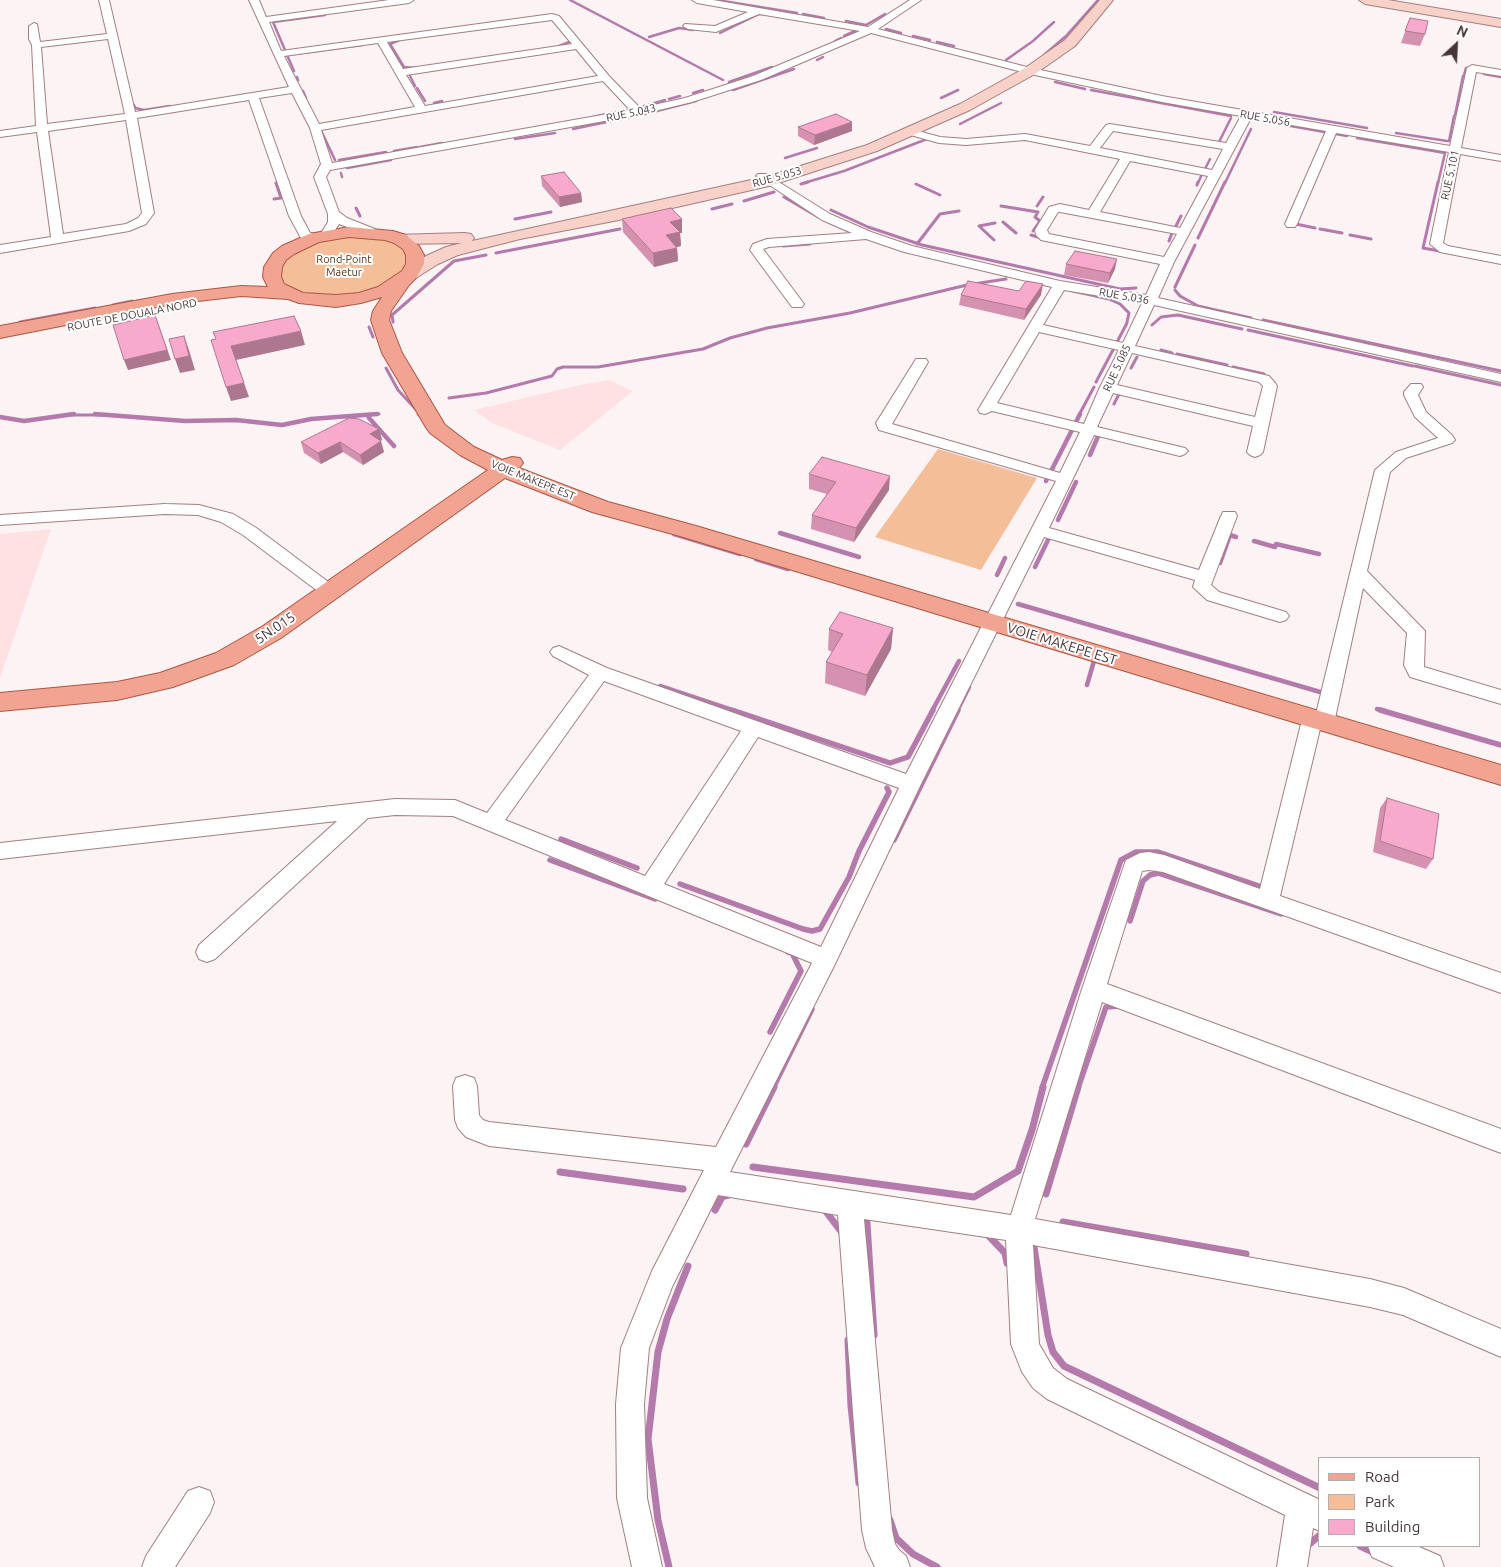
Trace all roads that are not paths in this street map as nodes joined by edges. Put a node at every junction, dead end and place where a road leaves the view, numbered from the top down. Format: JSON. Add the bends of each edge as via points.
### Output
{"nodes":[{"id":1,"x":104,"y":0,"type":"edge"},
{"id":2,"x":254,"y":0,"type":"edge"},
{"id":3,"x":409,"y":0,"type":"edge"},
{"id":4,"x":697,"y":0,"type":"edge"},
{"id":5,"x":913,"y":0,"type":"edge"},
{"id":6,"x":1094,"y":0,"type":"edge"},
{"id":7,"x":1107,"y":0,"type":"edge"},
{"id":8,"x":1365,"y":0,"type":"edge"},
{"id":9,"x":1423,"y":0,"type":"edge"},
{"id":10,"x":395,"y":1,"type":"edge"},
{"id":11,"x":1403,"y":3,"type":"edge"},
{"id":12,"x":1466,"y":4,"type":"dead end"},
{"id":13,"x":757,"y":11,"type":"junction"},
{"id":14,"x":263,"y":20,"type":"junction"},
{"id":15,"x":1501,"y":23,"type":"edge"},
{"id":16,"x":34,"y":26,"type":"dead end"},
{"id":17,"x":688,"y":26,"type":"dead end"},
{"id":18,"x":870,"y":30,"type":"junction"},
{"id":19,"x":112,"y":36,"type":"junction"},
{"id":20,"x":381,"y":41,"type":"junction"},
{"id":21,"x":37,"y":45,"type":"junction"},
{"id":22,"x":578,"y":46,"type":"junction"},
{"id":23,"x":278,"y":54,"type":"junction"},
{"id":24,"x":1025,"y":70,"type":"junction"},
{"id":25,"x":399,"y":73,"type":"junction"},
{"id":26,"x":1501,"y":73,"type":"edge"},
{"id":27,"x":605,"y":78,"type":"junction"},
{"id":28,"x":295,"y":89,"type":"junction"},
{"id":29,"x":253,"y":96,"type":"junction"},
{"id":30,"x":421,"y":108,"type":"junction"},
{"id":31,"x":638,"y":112,"type":"junction"},
{"id":32,"x":1247,"y":115,"type":"junction"},
{"id":33,"x":131,"y":116,"type":"junction"},
{"id":34,"x":315,"y":128,"type":"junction"},
{"id":35,"x":42,"y":129,"type":"junction"},
{"id":36,"x":1332,"y":129,"type":"junction"},
{"id":37,"x":911,"y":132,"type":"junction"},
{"id":38,"x":0,"y":134,"type":"edge"},
{"id":39,"x":1230,"y":147,"type":"junction"},
{"id":40,"x":1455,"y":150,"type":"junction"},
{"id":41,"x":1092,"y":151,"type":"junction"},
{"id":42,"x":1126,"y":158,"type":"junction"},
{"id":43,"x":1501,"y":158,"type":"edge"},
{"id":44,"x":327,"y":167,"type":"junction"},
{"id":45,"x":1215,"y":174,"type":"junction"},
{"id":46,"x":766,"y":178,"type":"junction"},
{"id":47,"x":334,"y":214,"type":"junction"},
{"id":48,"x":1095,"y":214,"type":"junction"},
{"id":49,"x":1291,"y":224,"type":"dead end"},
{"id":50,"x":1090,"y":227,"type":"dead end"},
{"id":51,"x":371,"y":232,"type":"junction"},
{"id":52,"x":1184,"y":232,"type":"junction"},
{"id":53,"x":866,"y":235,"type":"junction"},
{"id":54,"x":321,"y":237,"type":"junction"},
{"id":55,"x":400,"y":239,"type":"junction"},
{"id":56,"x":58,"y":240,"type":"junction"},
{"id":57,"x":0,"y":250,"type":"edge"},
{"id":58,"x":279,"y":257,"type":"junction"},
{"id":59,"x":1501,"y":260,"type":"edge"},
{"id":60,"x":1168,"y":262,"type":"junction"},
{"id":61,"x":406,"y":277,"type":"junction"},
{"id":62,"x":1060,"y":285,"type":"junction"},
{"id":63,"x":265,"y":292,"type":"junction"},
{"id":64,"x":289,"y":294,"type":"junction"},
{"id":65,"x":172,"y":299,"type":"junction"},
{"id":66,"x":311,"y":300,"type":"junction"},
{"id":67,"x":1150,"y":300,"type":"junction"},
{"id":68,"x":797,"y":304,"type":"dead end"},
{"id":69,"x":1034,"y":327,"type":"junction"},
{"id":70,"x":382,"y":330,"type":"junction"},
{"id":71,"x":0,"y":332,"type":"edge"},
{"id":72,"x":0,"y":341,"type":"edge"},
{"id":73,"x":1125,"y":348,"type":"junction"},
{"id":74,"x":921,"y":362,"type":"dead end"},
{"id":75,"x":1501,"y":378,"type":"edge"},
{"id":76,"x":1107,"y":387,"type":"junction"},
{"id":77,"x":1416,"y":387,"type":"dead end"},
{"id":78,"x":1261,"y":423,"type":"junction"},
{"id":79,"x":1088,"y":429,"type":"junction"},
{"id":80,"x":1180,"y":451,"type":"dead end"},
{"id":81,"x":1254,"y":452,"type":"dead end"},
{"id":82,"x":507,"y":466,"type":"junction"},
{"id":83,"x":1065,"y":479,"type":"junction"},
{"id":84,"x":1229,"y":516,"type":"dead end"},
{"id":85,"x":0,"y":520,"type":"edge"},
{"id":86,"x":1038,"y":530,"type":"junction"},
{"id":87,"x":1358,"y":571,"type":"junction"},
{"id":88,"x":1205,"y":577,"type":"junction"},
{"id":89,"x":329,"y":591,"type":"junction"},
{"id":90,"x":1280,"y":616,"type":"dead end"},
{"id":91,"x":991,"y":623,"type":"junction"},
{"id":92,"x":559,"y":652,"type":"dead end"},
{"id":93,"x":600,"y":673,"type":"junction"},
{"id":94,"x":1501,"y":697,"type":"edge"},
{"id":95,"x":0,"y":702,"type":"edge"},
{"id":96,"x":1318,"y":722,"type":"junction"},
{"id":97,"x":754,"y":727,"type":"junction"},
{"id":98,"x":1501,"y":775,"type":"edge"},
{"id":99,"x":911,"y":784,"type":"junction"},
{"id":100,"x":361,"y":812,"type":"junction"},
{"id":101,"x":492,"y":822,"type":"junction"},
{"id":102,"x":0,"y":850,"type":"edge"},
{"id":103,"x":650,"y":887,"type":"junction"},
{"id":104,"x":1268,"y":902,"type":"junction"},
{"id":105,"x":207,"y":952,"type":"dead end"},
{"id":106,"x":826,"y":959,"type":"junction"},
{"id":107,"x":1501,"y":983,"type":"edge"},
{"id":108,"x":1093,"y":989,"type":"junction"},
{"id":109,"x":465,"y":1086,"type":"dead end"},
{"id":110,"x":1501,"y":1141,"type":"edge"},
{"id":111,"x":717,"y":1171,"type":"junction"},
{"id":112,"x":850,"y":1204,"type":"junction"},
{"id":113,"x":1019,"y":1229,"type":"junction"},
{"id":114,"x":1501,"y":1343,"type":"edge"},
{"id":115,"x":198,"y":1502,"type":"dead end"},
{"id":116,"x":1310,"y":1512,"type":"edge"},
{"id":117,"x":1386,"y":1547,"type":"edge"},
{"id":118,"x":157,"y":1567,"type":"edge"},
{"id":119,"x":647,"y":1567,"type":"edge"},
{"id":120,"x":895,"y":1567,"type":"edge"},
{"id":121,"x":1292,"y":1567,"type":"edge"},
{"id":122,"x":1429,"y":1567,"type":"edge"}],
"edges":[{"from":1,"to":19,"type":"street"},
{"from":2,"to":14,"type":"street"},
{"from":3,"to":10,"type":"street"},
{"from":4,"to":13,"type":"street","name":"RUE 5.056"},
{"from":5,"to":18,"type":"street","name":"RUE 5.043"},
{"from":6,"to":24,"type":"main road","name":"RUE 5.053","via":[[1060,41]]},
{"from":7,"to":24,"type":"main road","name":"RUE 5.053","via":[[1070,43]]},
{"from":8,"to":11,"type":"main road"},
{"from":9,"to":12,"type":"main road"},
{"from":10,"to":14,"type":"street"},
{"from":11,"to":15,"type":"main road"},
{"from":13,"to":17,"type":"street","via":[[716,29]]},
{"from":13,"to":18,"type":"street","name":"RUE 5.056"},
{"from":14,"to":23,"type":"street"},
{"from":16,"to":21,"type":"street"},
{"from":18,"to":24,"type":"street","name":"RUE 5.056"},
{"from":18,"to":31,"type":"street","name":"RUE 5.043","via":[[816,56],[757,78]]},
{"from":19,"to":21,"type":"street"},
{"from":19,"to":33,"type":"street"},
{"from":20,"to":22,"type":"street","via":[[552,17]]},
{"from":20,"to":23,"type":"street"},
{"from":20,"to":25,"type":"street"},
{"from":21,"to":35,"type":"street"},
{"from":22,"to":25,"type":"street"},
{"from":22,"to":27,"type":"street"},
{"from":23,"to":28,"type":"street"},
{"from":24,"to":32,"type":"street","name":"RUE 5.056"},
{"from":24,"to":37,"type":"main road","name":"RUE 5.053","via":[[972,104]]},
{"from":24,"to":46,"type":"main road","name":"RUE 5.053","via":[[864,144]]},
{"from":25,"to":30,"type":"street"},
{"from":26,"to":40,"type":"street","name":"RUE 5.101","via":[[1472,68]]},
{"from":27,"to":30,"type":"street"},
{"from":27,"to":31,"type":"street"},
{"from":28,"to":29,"type":"street"},
{"from":28,"to":34,"type":"street"},
{"from":29,"to":33,"type":"street"},
{"from":29,"to":54,"type":"street","via":[[295,216],[305,236]]},
{"from":30,"to":34,"type":"street"},
{"from":31,"to":44,"type":"street","name":"RUE 5.043"},
{"from":32,"to":36,"type":"street","name":"RUE 5.056"},
{"from":32,"to":39,"type":"street","name":"RUE 5.085"},
{"from":33,"to":35,"type":"street"},
{"from":33,"to":56,"type":"street","via":[[148,213],[146,217],[129,227]]},
{"from":34,"to":44,"type":"street"},
{"from":35,"to":38,"type":"street"},
{"from":35,"to":56,"type":"street"},
{"from":36,"to":40,"type":"street","name":"RUE 5.056"},
{"from":36,"to":49,"type":"street"},
{"from":37,"to":41,"type":"street","via":[[940,140],[966,142],[1024,137]]},
{"from":37,"to":46,"type":"main road","name":"RUE 5.053","via":[[872,148]]},
{"from":39,"to":41,"type":"street","via":[[1110,127]]},
{"from":39,"to":45,"type":"street","name":"RUE 5.085"},
{"from":40,"to":43,"type":"street","name":"RUE 5.056"},
{"from":40,"to":59,"type":"street","name":"RUE 5.101","via":[[1437,246]]},
{"from":41,"to":42,"type":"street"},
{"from":42,"to":45,"type":"street"},
{"from":42,"to":48,"type":"street"},
{"from":44,"to":47,"type":"street","via":[[320,177]]},
{"from":45,"to":52,"type":"street","name":"RUE 5.085"},
{"from":46,"to":53,"type":"street","name":"RUE 5.036","via":[[812,209]]},
{"from":46,"to":55,"type":"main road","name":"RUE 5.053","via":[[466,238]]},
{"from":46,"to":61,"type":"main road","name":"RUE 5.053","via":[[624,214],[452,251]]},
{"from":47,"to":51,"type":"street"},
{"from":47,"to":54,"type":"street","via":[[333,225]]},
{"from":48,"to":50,"type":"street"},
{"from":48,"to":52,"type":"street"},
{"from":48,"to":60,"type":"street","via":[[1056,208],[1040,233],[1045,237]]},
{"from":51,"to":54,"type":"main road"},
{"from":51,"to":55,"type":"main road"},
{"from":52,"to":60,"type":"street","name":"RUE 5.085"},
{"from":53,"to":62,"type":"street","name":"RUE 5.036","via":[[908,249]]},
{"from":53,"to":68,"type":"street","via":[[767,243],[757,247],[756,250]]},
{"from":54,"to":58,"type":"main road","via":[[300,244]]},
{"from":55,"to":61,"type":"main road","via":[[410,246],[415,255],[416,264]]},
{"from":56,"to":57,"type":"street"},
{"from":58,"to":64,"type":"main road","via":[[272,267],[272,277],[277,287]]},
{"from":58,"to":65,"type":"main road","via":[[228,284]]},
{"from":60,"to":67,"type":"street","name":"RUE 5.085"},
{"from":61,"to":66,"type":"main road","via":[[384,291],[361,298]]},
{"from":61,"to":70,"type":"main road","via":[[382,311]]},
{"from":62,"to":67,"type":"street","name":"RUE 5.036"},
{"from":62,"to":69,"type":"street"},
{"from":63,"to":64,"type":"main road"},
{"from":63,"to":65,"type":"main road","via":[[220,292]]},
{"from":63,"to":72,"type":"main road","name":"ROUTE DE DOUALA NORD"},
{"from":64,"to":66,"type":"main road"},
{"from":65,"to":71,"type":"main road","name":"ROUTE DE DOUALA NORD"},
{"from":66,"to":70,"type":"main road","via":[[357,313]]},
{"from":67,"to":73,"type":"street","name":"RUE 5.085"},
{"from":67,"to":75,"type":"street","name":"RUE 5.036"},
{"from":69,"to":73,"type":"street"},
{"from":69,"to":79,"type":"street","via":[[986,407]]},
{"from":70,"to":82,"type":"main road","name":"VOIE MAKEPE EST","via":[[437,429],[467,450]]},
{"from":73,"to":76,"type":"street","name":"RUE 5.085"},
{"from":73,"to":78,"type":"street","via":[[1264,379],[1270,386]]},
{"from":74,"to":83,"type":"street","via":[[884,427]]},
{"from":76,"to":78,"type":"street"},
{"from":76,"to":79,"type":"street","name":"RUE 5.085"},
{"from":77,"to":87,"type":"street","via":[[1411,395],[1420,414],[1447,440],[1401,455],[1383,470]]},
{"from":78,"to":81,"type":"street"},
{"from":79,"to":80,"type":"street"},
{"from":79,"to":83,"type":"street","name":"RUE 5.085"},
{"from":82,"to":89,"type":"main road","name":"5N.015"},
{"from":82,"to":91,"type":"main road","name":"VOIE MAKEPE EST","via":[[600,507]]},
{"from":83,"to":86,"type":"street","name":"RUE 5.085"},
{"from":84,"to":88,"type":"street"},
{"from":85,"to":89,"type":"street","via":[[165,508],[199,510],[227,518],[249,531]]},
{"from":86,"to":88,"type":"street"},
{"from":86,"to":91,"type":"street","name":"RUE 5.085"},
{"from":87,"to":94,"type":"street","via":[[1416,631],[1413,665],[1417,672]]},
{"from":87,"to":96,"type":"street"},
{"from":88,"to":90,"type":"street","via":[[1202,587],[1213,596]]},
{"from":89,"to":95,"type":"main road","name":"5N.015","via":[[249,646],[192,672],[117,691]]},
{"from":91,"to":96,"type":"main road","name":"VOIE MAKEPE EST"},
{"from":91,"to":99,"type":"street","name":"RUE 5.085"},
{"from":92,"to":93,"type":"street"},
{"from":93,"to":97,"type":"street"},
{"from":93,"to":101,"type":"street"},
{"from":96,"to":98,"type":"main road","name":"VOIE MAKEPE EST"},
{"from":96,"to":104,"type":"street"},
{"from":97,"to":99,"type":"street"},
{"from":97,"to":103,"type":"street"},
{"from":99,"to":106,"type":"street","name":"RUE 5.085"},
{"from":100,"to":101,"type":"street","via":[[395,807],[455,808]]},
{"from":100,"to":102,"type":"street"},
{"from":100,"to":105,"type":"street"},
{"from":101,"to":103,"type":"street"},
{"from":103,"to":106,"type":"street"},
{"from":104,"to":107,"type":"street"},
{"from":104,"to":108,"type":"street","via":[[1164,864],[1140,862],[1133,866]]},
{"from":106,"to":111,"type":"street","name":"RUE 5.085"},
{"from":108,"to":110,"type":"street"},
{"from":108,"to":113,"type":"street"},
{"from":109,"to":111,"type":"street","via":[[467,1120],[475,1129],[489,1134]]},
{"from":111,"to":112,"type":"street"},
{"from":111,"to":119,"type":"street","name":"RUE 5.085","via":[[661,1280],[635,1348],[630,1404],[632,1498]]},
{"from":112,"to":113,"type":"street"},
{"from":112,"to":120,"type":"street","via":[[877,1530],[881,1548]]},
{"from":113,"to":114,"type":"street","via":[[1370,1293],[1404,1302]]},
{"from":113,"to":116,"type":"street","via":[[1025,1344],[1043,1378],[1057,1389]]},
{"from":115,"to":118,"type":"street"},
{"from":116,"to":121,"type":"street"},
{"from":117,"to":122,"type":"street"}]}
